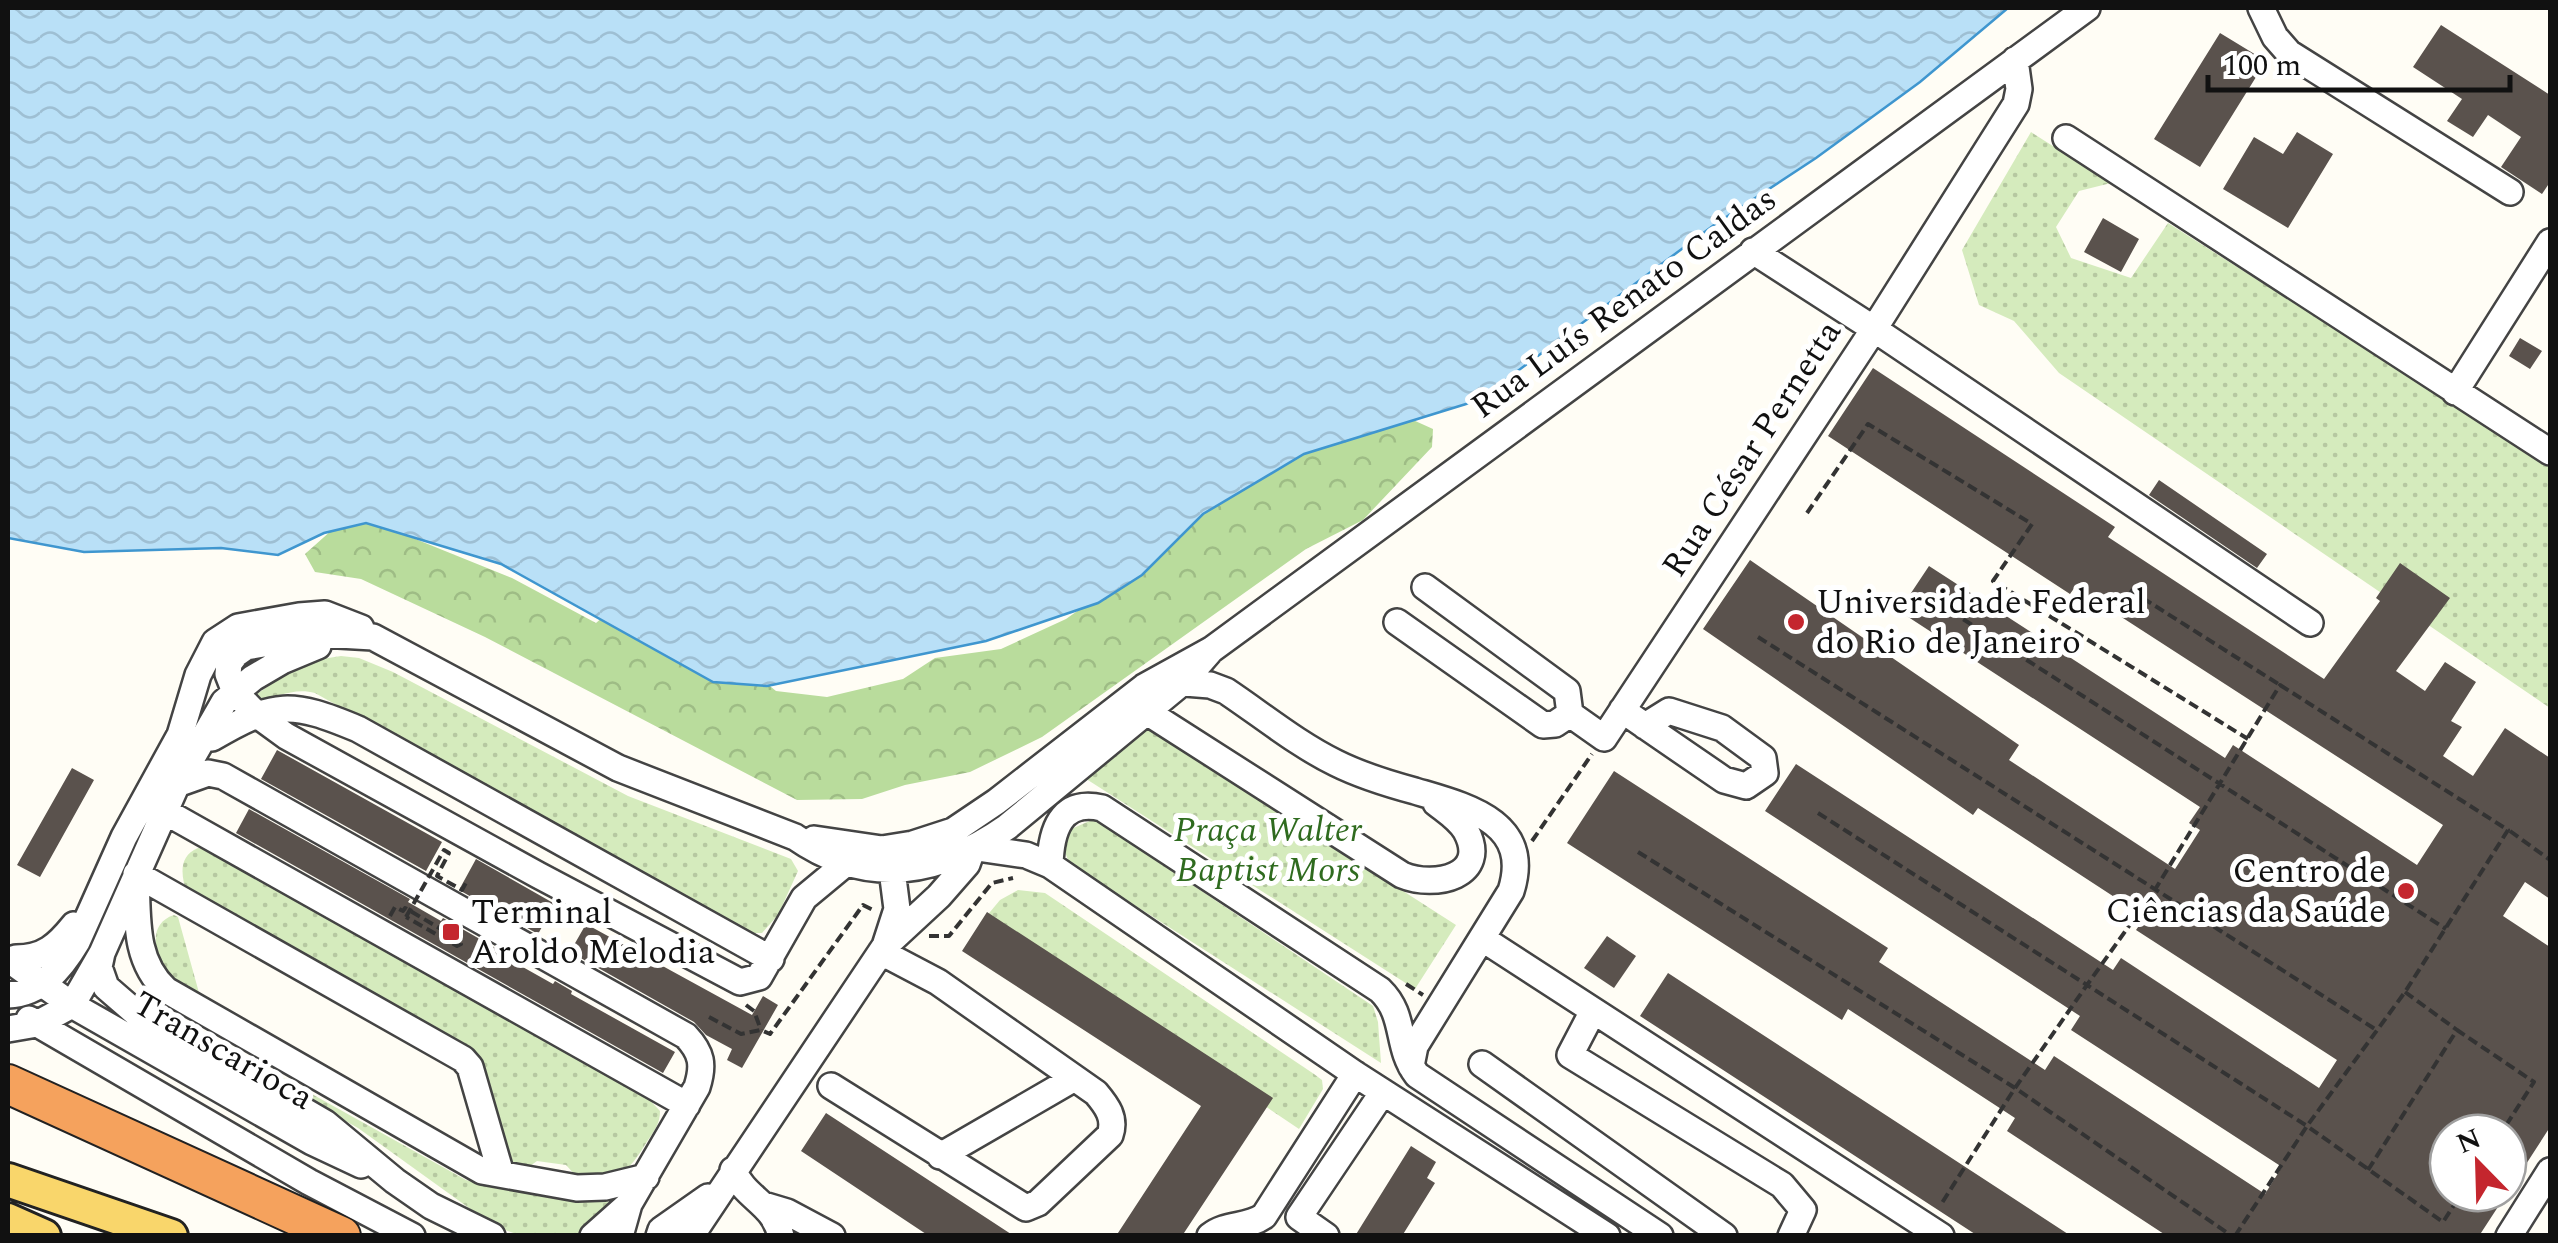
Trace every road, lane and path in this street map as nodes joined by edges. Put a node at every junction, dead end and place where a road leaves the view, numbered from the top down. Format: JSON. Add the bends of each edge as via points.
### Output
{"nodes":[{"id":1,"x":2261,"y":8,"type":"edge"},
{"id":2,"x":2083,"y":11,"type":"edge"},
{"id":3,"x":2015,"y":60,"type":"junction"},
{"id":4,"x":2066,"y":138,"type":"dead end"},
{"id":5,"x":2510,"y":192,"type":"dead end"},
{"id":6,"x":2550,"y":242,"type":"edge"},
{"id":7,"x":1753,"y":252,"type":"junction"},
{"id":8,"x":1874,"y":328,"type":"junction"},
{"id":9,"x":2455,"y":392,"type":"junction"},
{"id":10,"x":2550,"y":452,"type":"edge"},
{"id":11,"x":1807,"y":513,"type":"dead end"},
{"id":12,"x":1426,"y":587,"type":"dead end"},
{"id":13,"x":2130,"y":590,"type":"dead end"},
{"id":14,"x":1938,"y":604,"type":"dead end"},
{"id":15,"x":1397,"y":622,"type":"dead end"},
{"id":16,"x":2310,"y":623,"type":"dead end"},
{"id":17,"x":1758,"y":637,"type":"dead end"},
{"id":18,"x":373,"y":638,"type":"junction"},
{"id":19,"x":1211,"y":650,"type":"junction"},
{"id":20,"x":1184,"y":682,"type":"junction"},
{"id":21,"x":2280,"y":685,"type":"junction"},
{"id":22,"x":234,"y":692,"type":"junction"},
{"id":23,"x":1146,"y":699,"type":"junction"},
{"id":24,"x":1622,"y":710,"type":"junction"},
{"id":25,"x":256,"y":714,"type":"junction"},
{"id":26,"x":1570,"y":714,"type":"junction"},
{"id":27,"x":1646,"y":726,"type":"dead end"},
{"id":28,"x":286,"y":736,"type":"junction"},
{"id":29,"x":1604,"y":738,"type":"junction"},
{"id":30,"x":2248,"y":739,"type":"junction"},
{"id":31,"x":205,"y":743,"type":"junction"},
{"id":32,"x":178,"y":784,"type":"junction"},
{"id":33,"x":2220,"y":784,"type":"junction"},
{"id":34,"x":1424,"y":794,"type":"junction"},
{"id":35,"x":164,"y":811,"type":"junction"},
{"id":36,"x":1818,"y":813,"type":"dead end"},
{"id":37,"x":2508,"y":830,"type":"junction"},
{"id":38,"x":795,"y":836,"type":"junction"},
{"id":39,"x":975,"y":849,"type":"junction"},
{"id":40,"x":1638,"y":852,"type":"dead end"},
{"id":41,"x":2550,"y":860,"type":"edge"},
{"id":42,"x":845,"y":864,"type":"junction"},
{"id":43,"x":1516,"y":865,"type":"junction"},
{"id":44,"x":1050,"y":866,"type":"junction"},
{"id":45,"x":892,"y":870,"type":"junction"},
{"id":46,"x":136,"y":874,"type":"junction"},
{"id":47,"x":1014,"y":878,"type":"dead end"},
{"id":48,"x":467,"y":881,"type":"dead end"},
{"id":49,"x":2156,"y":888,"type":"junction"},
{"id":50,"x":96,"y":898,"type":"junction"},
{"id":51,"x":804,"y":898,"type":"junction"},
{"id":52,"x":863,"y":905,"type":"dead end"},
{"id":53,"x":388,"y":920,"type":"dead end"},
{"id":54,"x":2446,"y":929,"type":"junction"},
{"id":55,"x":921,"y":936,"type":"dead end"},
{"id":56,"x":1483,"y":938,"type":"junction"},
{"id":57,"x":883,"y":949,"type":"junction"},
{"id":58,"x":102,"y":953,"type":"junction"},
{"id":59,"x":771,"y":959,"type":"junction"},
{"id":60,"x":28,"y":970,"type":"edge"},
{"id":61,"x":2087,"y":985,"type":"junction"},
{"id":62,"x":2405,"y":992,"type":"junction"},
{"id":63,"x":8,"y":995,"type":"edge"},
{"id":64,"x":75,"y":999,"type":"junction"},
{"id":65,"x":739,"y":1002,"type":"dead end"},
{"id":66,"x":8,"y":1004,"type":"edge"},
{"id":67,"x":1593,"y":1012,"type":"junction"},
{"id":68,"x":136,"y":1013,"type":"junction"},
{"id":69,"x":709,"y":1017,"type":"dead end"},
{"id":70,"x":37,"y":1024,"type":"junction"},
{"id":71,"x":2376,"y":1028,"type":"junction"},
{"id":72,"x":8,"y":1029,"type":"edge"},
{"id":73,"x":761,"y":1030,"type":"junction"},
{"id":74,"x":2458,"y":1030,"type":"junction"},
{"id":75,"x":1482,"y":1064,"type":"dead end"},
{"id":76,"x":1411,"y":1066,"type":"junction"},
{"id":77,"x":1355,"y":1074,"type":"junction"},
{"id":78,"x":126,"y":1075,"type":"junction"},
{"id":79,"x":1073,"y":1079,"type":"junction"},
{"id":80,"x":8,"y":1084,"type":"edge"},
{"id":81,"x":832,"y":1086,"type":"dead end"},
{"id":82,"x":2014,"y":1088,"type":"junction"},
{"id":83,"x":1383,"y":1092,"type":"junction"},
{"id":84,"x":686,"y":1105,"type":"junction"},
{"id":85,"x":2514,"y":1113,"type":"edge"},
{"id":86,"x":2306,"y":1126,"type":"junction"},
{"id":87,"x":940,"y":1156,"type":"junction"},
{"id":88,"x":2368,"y":1170,"type":"junction"},
{"id":89,"x":2550,"y":1172,"type":"edge"},
{"id":90,"x":501,"y":1174,"type":"junction"},
{"id":91,"x":728,"y":1177,"type":"junction"},
{"id":92,"x":646,"y":1178,"type":"junction"},
{"id":93,"x":8,"y":1180,"type":"edge"},
{"id":94,"x":395,"y":1182,"type":"junction"},
{"id":95,"x":629,"y":1204,"type":"junction"},
{"id":96,"x":767,"y":1206,"type":"junction"},
{"id":97,"x":2428,"y":1212,"type":"edge"},
{"id":98,"x":2430,"y":1213,"type":"edge"},
{"id":99,"x":2449,"y":1213,"type":"edge"},
{"id":100,"x":8,"y":1220,"type":"edge"},
{"id":101,"x":1934,"y":1231,"type":"edge"},
{"id":102,"x":44,"y":1236,"type":"edge"},
{"id":103,"x":171,"y":1236,"type":"edge"},
{"id":104,"x":342,"y":1236,"type":"edge"},
{"id":105,"x":412,"y":1236,"type":"edge"},
{"id":106,"x":492,"y":1236,"type":"edge"},
{"id":107,"x":593,"y":1236,"type":"edge"},
{"id":108,"x":620,"y":1236,"type":"edge"},
{"id":109,"x":659,"y":1236,"type":"edge"},
{"id":110,"x":691,"y":1236,"type":"edge"},
{"id":111,"x":781,"y":1236,"type":"edge"},
{"id":112,"x":832,"y":1236,"type":"edge"},
{"id":113,"x":1210,"y":1236,"type":"edge"},
{"id":114,"x":1326,"y":1236,"type":"edge"},
{"id":115,"x":1607,"y":1236,"type":"edge"},
{"id":116,"x":1660,"y":1236,"type":"edge"},
{"id":117,"x":1724,"y":1236,"type":"edge"},
{"id":118,"x":1791,"y":1236,"type":"edge"},
{"id":119,"x":2233,"y":1236,"type":"edge"},
{"id":120,"x":2509,"y":1236,"type":"edge"}],
"edges":[{"from":1,"to":5,"type":"street","via":[[2289,53]]},
{"from":2,"to":3,"type":"street","name":"Rua Luís Renato Caldas"},
{"from":3,"to":7,"type":"street","name":"Rua Luís Renato Caldas"},
{"from":3,"to":8,"type":"street","name":"Rua César Pernetta","via":[[2016,104]]},
{"from":4,"to":9,"type":"street"},
{"from":6,"to":9,"type":"street"},
{"from":7,"to":8,"type":"street"},
{"from":7,"to":19,"type":"street","name":"Rua Luís Renato Caldas"},
{"from":8,"to":16,"type":"street"},
{"from":8,"to":24,"type":"street","name":"Rua César Pernetta"},
{"from":9,"to":10,"type":"street"},
{"from":11,"to":30,"type":"path","via":[[1868,424],[2032,524],[1992,581]]},
{"from":12,"to":26,"type":"street","via":[[1567,691]]},
{"from":13,"to":21,"type":"path"},
{"from":14,"to":33,"type":"path"},
{"from":15,"to":26,"type":"street","via":[[1543,724]]},
{"from":17,"to":49,"type":"path"},
{"from":18,"to":22,"type":"street","via":[[321,634],[246,648],[229,664]]},
{"from":18,"to":38,"type":"street","via":[[606,762]]},
{"from":18,"to":50,"type":"street","via":[[325,614],[238,627],[215,642],[180,735]]},
{"from":19,"to":20,"type":"street","name":"Rua Luís Renato Caldas"},
{"from":19,"to":23,"type":"street","name":"Rua Luís Renato Caldas"},
{"from":20,"to":23,"type":"street","name":"Rua Luís Renato Caldas"},
{"from":20,"to":34,"type":"street","via":[[1226,691],[1340,766]]},
{"from":21,"to":30,"type":"path"},
{"from":21,"to":37,"type":"path"},
{"from":22,"to":25,"type":"street"},
{"from":22,"to":31,"type":"street"},
{"from":23,"to":34,"type":"street","via":[[1402,874],[1418,882],[1445,881],[1468,860],[1468,838]]},
{"from":23,"to":38,"type":"street","name":"Rua Luís Renato Caldas","via":[[953,831],[882,849]]},
{"from":23,"to":39,"type":"street","name":"Rua Luís Renato Caldas","via":[[1007,828]]},
{"from":24,"to":27,"type":"street"},
{"from":24,"to":29,"type":"street","name":"Rua César Pernetta"},
{"from":25,"to":28,"type":"street"},
{"from":25,"to":31,"type":"street"},
{"from":25,"to":59,"type":"street","via":[[296,707],[358,728]]},
{"from":26,"to":29,"type":"street"},
{"from":28,"to":31,"type":"street","via":[[248,728]]},
{"from":28,"to":59,"type":"street","via":[[740,982],[760,977]]},
{"from":29,"to":43,"type":"path"},
{"from":30,"to":33,"type":"path"},
{"from":31,"to":32,"type":"street"},
{"from":32,"to":35,"type":"street"},
{"from":32,"to":84,"type":"street","via":[[208,773],[223,776],[686,1036],[702,1071]]},
{"from":33,"to":49,"type":"path"},
{"from":33,"to":54,"type":"path"},
{"from":34,"to":43,"type":"street","via":[[1488,817],[1507,838]]},
{"from":35,"to":46,"type":"street"},
{"from":35,"to":84,"type":"street"},
{"from":36,"to":61,"type":"path"},
{"from":37,"to":41,"type":"path"},
{"from":37,"to":54,"type":"path"},
{"from":38,"to":42,"type":"street"},
{"from":38,"to":51,"type":"street","via":[[808,865]]},
{"from":39,"to":44,"type":"street","via":[[1026,855]]},
{"from":39,"to":45,"type":"street"},
{"from":39,"to":57,"type":"street","name":"Rua Luís Renato Caldas","via":[[939,896]]},
{"from":40,"to":82,"type":"path"},
{"from":42,"to":45,"type":"street"},
{"from":42,"to":51,"type":"street"},
{"from":43,"to":56,"type":"street","via":[[1511,891]]},
{"from":44,"to":76,"type":"street","via":[[1050,842],[1061,819],[1080,808],[1102,808],[1380,990],[1395,1008]]},
{"from":44,"to":77,"type":"street"},
{"from":45,"to":57,"type":"street","name":"Rua Luís Renato Caldas","via":[[897,909]]},
{"from":46,"to":58,"type":"street"},
{"from":46,"to":90,"type":"street","via":[[463,1059]]},
{"from":46,"to":90,"type":"street","via":[[143,958],[149,975],[166,990],[465,1164]]},
{"from":47,"to":55,"type":"path","via":[[992,883],[948,936]]},
{"from":48,"to":53,"type":"path","bridge":true,"via":[[462,890],[437,876],[449,853],[444,850],[434,866],[415,900],[406,917],[460,946],[460,940],[418,915],[405,908],[395,907]]},
{"from":49,"to":61,"type":"path"},
{"from":49,"to":71,"type":"path"},
{"from":50,"to":60,"type":"street","via":[[78,942]]},
{"from":50,"to":60,"type":"street","via":[[56,947],[16,958]]},
{"from":51,"to":59,"type":"street"},
{"from":52,"to":73,"type":"path","via":[[770,1034]]},
{"from":54,"to":62,"type":"path"},
{"from":56,"to":67,"type":"street"},
{"from":56,"to":76,"type":"street","via":[[1415,1046]]},
{"from":57,"to":79,"type":"street"},
{"from":57,"to":91,"type":"street","name":"Rua Luís Renato Caldas"},
{"from":58,"to":64,"type":"street"},
{"from":58,"to":68,"type":"street","name":"Transcarioca","via":[[106,987]]},
{"from":60,"to":63,"type":"street","via":[[27,992]]},
{"from":60,"to":64,"type":"street","name":"Transcarioca"},
{"from":61,"to":82,"type":"path"},
{"from":61,"to":86,"type":"path"},
{"from":62,"to":71,"type":"path"},
{"from":62,"to":74,"type":"path"},
{"from":64,"to":68,"type":"street","name":"Transcarioca"},
{"from":64,"to":70,"type":"street"},
{"from":64,"to":78,"type":"street","via":[[98,1046]]},
{"from":64,"to":94,"type":"street","name":"Transcarioca","via":[[312,1142]]},
{"from":65,"to":73,"type":"path","via":[[754,1011]]},
{"from":66,"to":70,"type":"street"},
{"from":67,"to":101,"type":"street"},
{"from":67,"to":118,"type":"street","via":[[1570,1056],[1782,1186],[1803,1210]]},
{"from":68,"to":94,"type":"street","name":"Transcarioca","via":[[325,1124]]},
{"from":69,"to":73,"type":"path","via":[[741,1034]]},
{"from":70,"to":72,"type":"street"},
{"from":70,"to":78,"type":"street"},
{"from":71,"to":86,"type":"path"},
{"from":74,"to":85,"type":"path","via":[[2534,1082]]},
{"from":74,"to":88,"type":"path"},
{"from":75,"to":117,"type":"street"},
{"from":76,"to":116,"type":"street"},
{"from":77,"to":83,"type":"street"},
{"from":77,"to":113,"type":"street","via":[[1264,1216]]},
{"from":78,"to":105,"type":"street"},
{"from":79,"to":87,"type":"street"},
{"from":79,"to":87,"type":"street","via":[[1096,1092],[1113,1127],[1032,1207]]},
{"from":80,"to":104,"type":"highway"},
{"from":81,"to":87,"type":"street"},
{"from":82,"to":101,"type":"path"},
{"from":82,"to":119,"type":"path"},
{"from":83,"to":114,"type":"street","via":[[1299,1217]]},
{"from":83,"to":115,"type":"street"},
{"from":84,"to":92,"type":"street"},
{"from":86,"to":88,"type":"path"},
{"from":86,"to":119,"type":"path"},
{"from":88,"to":97,"type":"path"},
{"from":89,"to":120,"type":"street"},
{"from":90,"to":92,"type":"street","via":[[576,1188]]},
{"from":91,"to":96,"type":"street"},
{"from":91,"to":109,"type":"street","name":"Rua Luís Renato Caldas"},
{"from":91,"to":110,"type":"street","name":"Rua Luís Renato Caldas"},
{"from":92,"to":95,"type":"street"},
{"from":93,"to":103,"type":"main road"},
{"from":94,"to":106,"type":"street","name":"Transcarioca"},
{"from":95,"to":107,"type":"street"},
{"from":95,"to":108,"type":"street"},
{"from":96,"to":111,"type":"street"},
{"from":96,"to":112,"type":"street"},
{"from":98,"to":99,"type":"path","via":[[2443,1222]]},
{"from":100,"to":102,"type":"main road"}]}
